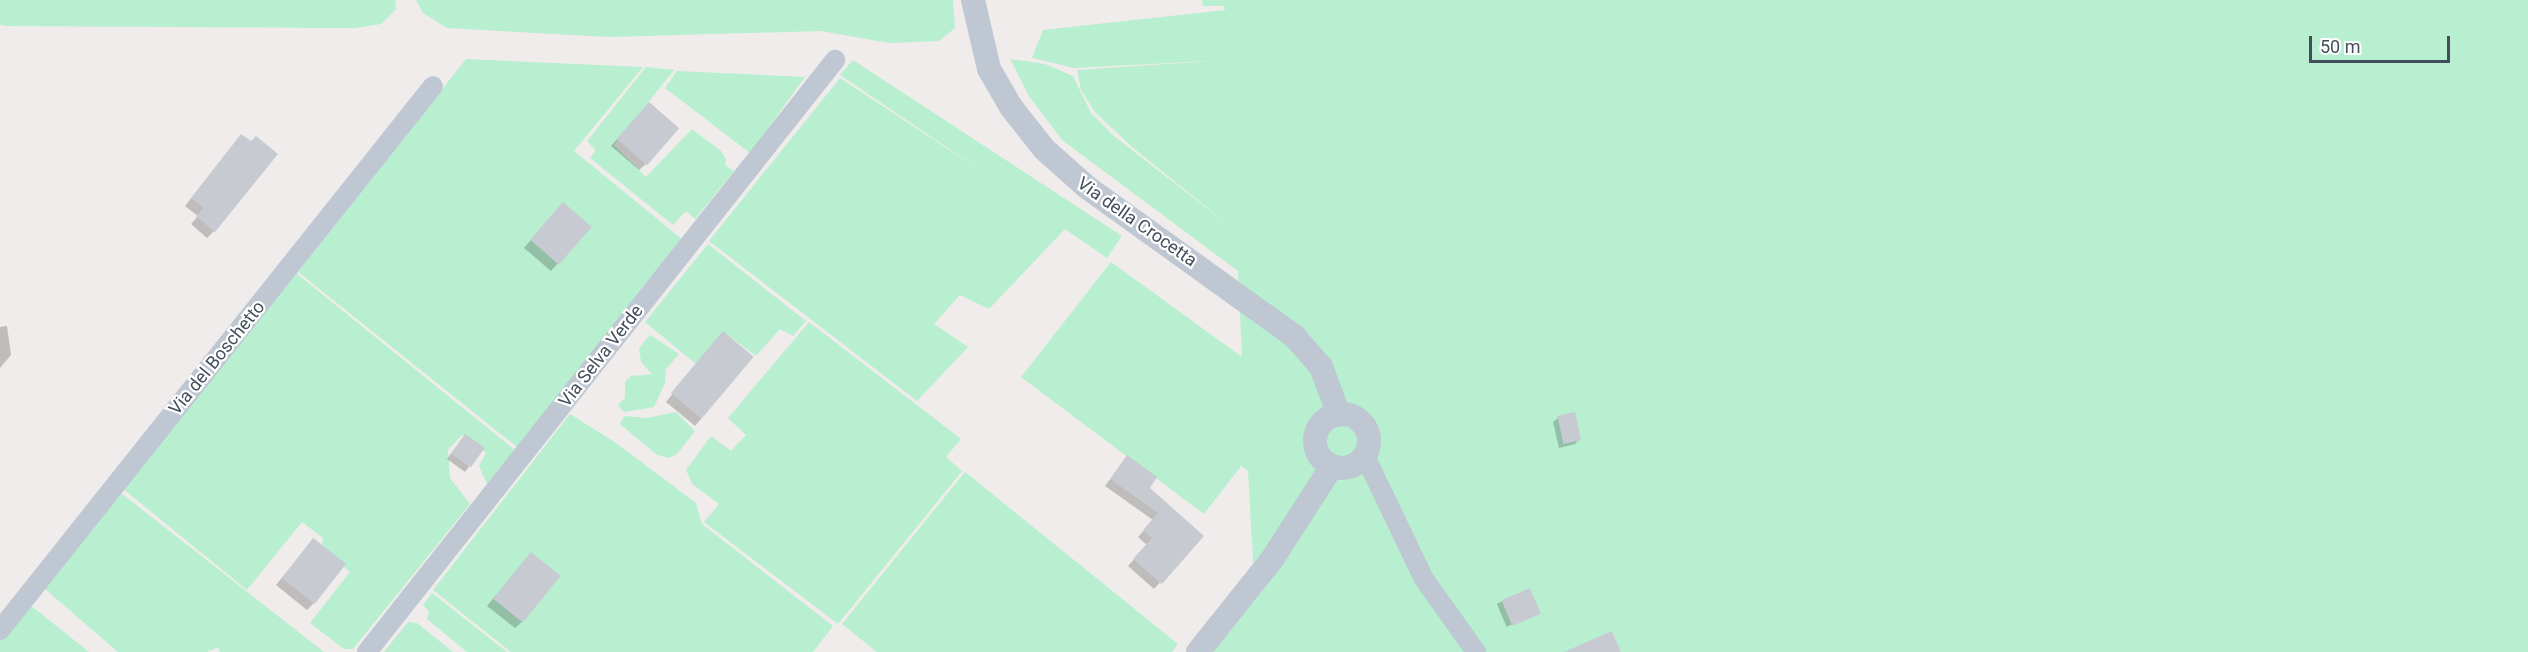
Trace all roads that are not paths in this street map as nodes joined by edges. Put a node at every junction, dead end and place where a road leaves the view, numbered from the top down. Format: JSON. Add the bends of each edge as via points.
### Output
{"nodes":[{"id":1,"x":974,"y":0,"type":"edge"},
{"id":2,"x":835,"y":60,"type":"dead end"},
{"id":3,"x":433,"y":86,"type":"dead end"},
{"id":4,"x":1339,"y":415,"type":"junction"},
{"id":5,"x":1365,"y":456,"type":"junction"},
{"id":6,"x":1332,"y":466,"type":"junction"},
{"id":7,"x":0,"y":630,"type":"edge"},
{"id":8,"x":367,"y":652,"type":"edge"},
{"id":9,"x":1198,"y":652,"type":"edge"},
{"id":10,"x":1476,"y":652,"type":"edge"}],
"edges":[{"from":1,"to":4,"type":"street","name":"Via della Crocetta","via":[[989,69],[1011,107],[1044,149],[1088,188],[1295,337],[1325,372]]},
{"from":2,"to":8,"type":"street","name":"Via Selva Verde"},
{"from":3,"to":7,"type":"street","name":"Via del Boschetto"},
{"from":4,"to":5,"type":"street","via":[[1363,424],[1369,440]]},
{"from":4,"to":6,"type":"street","via":[[1323,423],[1316,438],[1319,455]]},
{"from":5,"to":6,"type":"street","via":[[1350,467]]},
{"from":5,"to":10,"type":"street","via":[[1424,579]]},
{"from":6,"to":9,"type":"street","via":[[1273,558]]}]}
